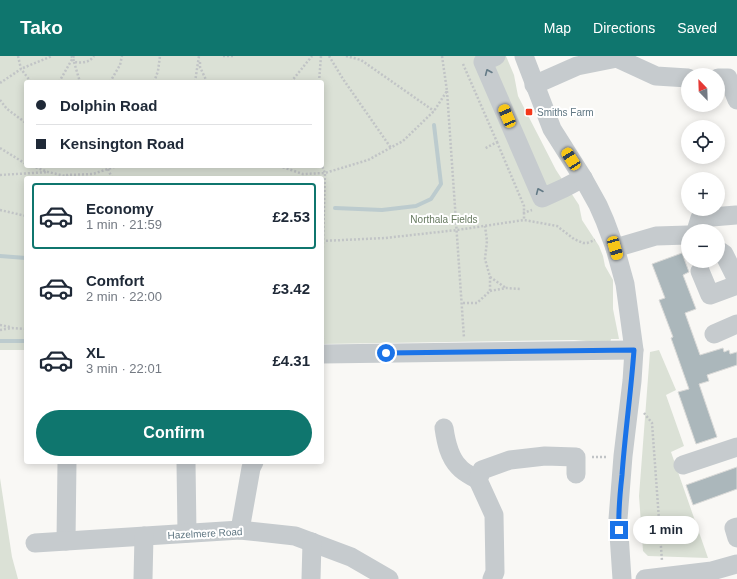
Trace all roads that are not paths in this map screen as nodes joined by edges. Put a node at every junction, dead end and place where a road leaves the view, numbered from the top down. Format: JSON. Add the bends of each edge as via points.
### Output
{"nodes":[{"id":1,"x":496,"y":56,"type":"edge"},
{"id":2,"x":524,"y":56,"type":"edge"},
{"id":3,"x":681,"y":78,"type":"edge"},
{"id":4,"x":725,"y":78,"type":"edge"},
{"id":5,"x":534,"y":85,"type":"junction"},
{"id":6,"x":737,"y":100,"type":"edge"},
{"id":7,"x":583,"y":178,"type":"junction"},
{"id":8,"x":736,"y":215,"type":"dead end"},
{"id":9,"x":698,"y":224,"type":"edge"},
{"id":10,"x":681,"y":235,"type":"edge"},
{"id":11,"x":615,"y":248,"type":"junction"},
{"id":12,"x":725,"y":256,"type":"edge"},
{"id":13,"x":700,"y":271,"type":"dead end"},
{"id":14,"x":737,"y":280,"type":"edge"},
{"id":15,"x":737,"y":284,"type":"edge"},
{"id":16,"x":737,"y":324,"type":"edge"},
{"id":17,"x":714,"y":334,"type":"dead end"},
{"id":18,"x":634,"y":350,"type":"junction"},
{"id":19,"x":324,"y":354,"type":"edge"},
{"id":20,"x":444,"y":428,"type":"dead end"},
{"id":21,"x":737,"y":447,"type":"edge"},
{"id":22,"x":67,"y":464,"type":"edge"},
{"id":23,"x":186,"y":464,"type":"edge"},
{"id":24,"x":253,"y":464,"type":"edge"},
{"id":25,"x":576,"y":466,"type":"road end"},
{"id":26,"x":683,"y":466,"type":"dead end"},
{"id":27,"x":478,"y":480,"type":"junction"},
{"id":28,"x":737,"y":527,"type":"edge"},
{"id":29,"x":240,"y":530,"type":"junction"},
{"id":30,"x":187,"y":533,"type":"junction"},
{"id":31,"x":144,"y":536,"type":"junction"},
{"id":32,"x":737,"y":538,"type":"edge"},
{"id":33,"x":66,"y":541,"type":"junction"},
{"id":34,"x":312,"y":542,"type":"junction"},
{"id":35,"x":35,"y":543,"type":"dead end"},
{"id":36,"x":737,"y":564,"type":"edge"},
{"id":37,"x":143,"y":579,"type":"edge"},
{"id":38,"x":311,"y":579,"type":"edge"},
{"id":39,"x":389,"y":579,"type":"edge"},
{"id":40,"x":492,"y":579,"type":"edge"},
{"id":41,"x":622,"y":579,"type":"edge"},
{"id":42,"x":645,"y":579,"type":"edge"}],
"edges":[{"from":7,"to":1,"type":"street","one_way":true,"via":[[542,198],[483,62]]},
{"from":2,"to":5,"type":"street"},
{"from":3,"to":5,"type":"street","via":[[656,76],[617,58],[577,66]]},
{"from":4,"to":6,"type":"street","via":[[728,78]]},
{"from":5,"to":7,"type":"street","via":[[552,129]]},
{"from":7,"to":11,"type":"street","via":[[598,205]]},
{"from":8,"to":9,"type":"street","via":[[700,218]]},
{"from":10,"to":11,"type":"street","via":[[656,236]]},
{"from":11,"to":18,"type":"street","via":[[629,305]]},
{"from":12,"to":14,"type":"street"},
{"from":13,"to":15,"type":"street","via":[[710,295]]},
{"from":16,"to":17,"type":"street"},
{"from":18,"to":19,"type":"street"},
{"from":18,"to":41,"type":"street","via":[[618,519]]},
{"from":20,"to":27,"type":"street","via":[[450,454],[459,467]]},
{"from":21,"to":26,"type":"street"},
{"from":22,"to":33,"type":"street"},
{"from":23,"to":30,"type":"street"},
{"from":24,"to":29,"type":"street"},
{"from":25,"to":27,"type":"street","via":[[545,456],[510,460],[482,470]]},
{"from":27,"to":40,"type":"street","via":[[494,515],[495,572]]},
{"from":28,"to":32,"type":"street","via":[[734,528]]},
{"from":29,"to":30,"type":"street","name":"Hazelmere Road"},
{"from":29,"to":34,"type":"street","name":"Hazelmere Road","via":[[295,536]]},
{"from":30,"to":31,"type":"street","name":"Hazelmere Road"},
{"from":31,"to":33,"type":"street","name":"Hazelmere Road"},
{"from":31,"to":37,"type":"street"},
{"from":33,"to":35,"type":"street","name":"Hazelmere Road"},
{"from":34,"to":38,"type":"street"},
{"from":34,"to":39,"type":"street","name":"Hazelmere Road","via":[[351,557]]},
{"from":36,"to":42,"type":"street","via":[[712,571]]}]}
